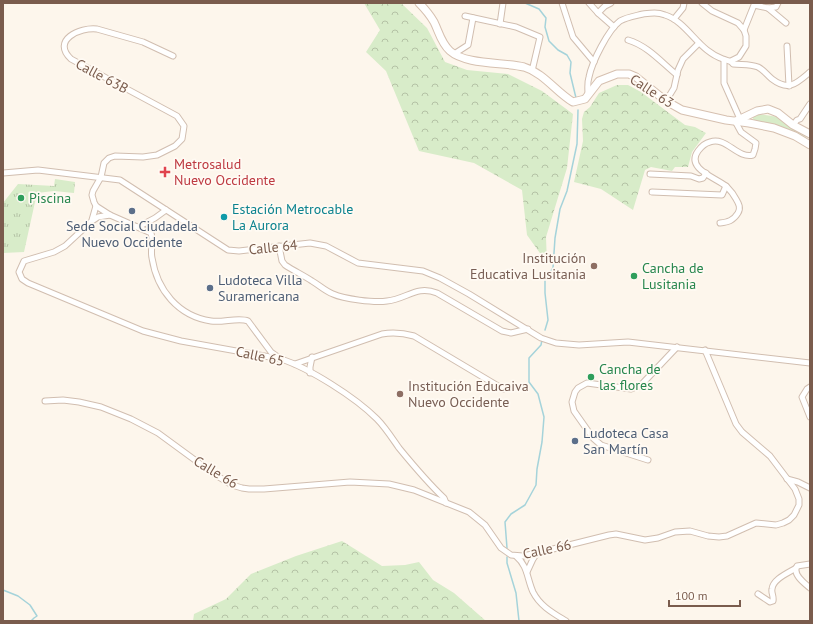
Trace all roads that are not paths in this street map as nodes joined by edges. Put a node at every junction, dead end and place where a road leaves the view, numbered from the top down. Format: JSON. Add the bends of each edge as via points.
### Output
{"nodes":[{"id":1,"x":419,"y":3,"type":"edge"},
{"id":2,"x":503,"y":3,"type":"edge"},
{"id":3,"x":562,"y":3,"type":"edge"},
{"id":4,"x":589,"y":3,"type":"edge"},
{"id":5,"x":611,"y":3,"type":"edge"},
{"id":6,"x":684,"y":3,"type":"edge"},
{"id":7,"x":702,"y":3,"type":"edge"},
{"id":8,"x":778,"y":3,"type":"edge"},
{"id":9,"x":768,"y":8,"type":"junction"},
{"id":10,"x":598,"y":13,"type":"junction"},
{"id":11,"x":465,"y":16,"type":"dead end"},
{"id":12,"x":473,"y":18,"type":"junction"},
{"id":13,"x":674,"y":19,"type":"junction"},
{"id":14,"x":786,"y":23,"type":"dead end"},
{"id":15,"x":500,"y":24,"type":"junction"},
{"id":16,"x":614,"y":27,"type":"junction"},
{"id":17,"x":744,"y":30,"type":"junction"},
{"id":18,"x":628,"y":40,"type":"dead end"},
{"id":19,"x":699,"y":43,"type":"junction"},
{"id":20,"x":787,"y":46,"type":"dead end"},
{"id":21,"x":454,"y":54,"type":"junction"},
{"id":22,"x":173,"y":56,"type":"dead end"},
{"id":23,"x":724,"y":60,"type":"junction"},
{"id":24,"x":594,"y":62,"type":"junction"},
{"id":25,"x":732,"y":62,"type":"junction"},
{"id":26,"x":532,"y":71,"type":"junction"},
{"id":27,"x":810,"y":72,"type":"edge"},
{"id":28,"x":677,"y":75,"type":"junction"},
{"id":29,"x":788,"y":86,"type":"junction"},
{"id":30,"x":588,"y":96,"type":"junction"},
{"id":31,"x":666,"y":101,"type":"junction"},
{"id":32,"x":810,"y":104,"type":"edge"},
{"id":33,"x":738,"y":120,"type":"junction"},
{"id":34,"x":793,"y":125,"type":"junction"},
{"id":35,"x":810,"y":134,"type":"edge"},
{"id":36,"x":810,"y":145,"type":"edge"},
{"id":37,"x":3,"y":173,"type":"edge"},
{"id":38,"x":650,"y":174,"type":"dead end"},
{"id":39,"x":706,"y":174,"type":"junction"},
{"id":40,"x":101,"y":177,"type":"junction"},
{"id":41,"x":726,"y":186,"type":"junction"},
{"id":42,"x":652,"y":192,"type":"dead end"},
{"id":43,"x":96,"y":206,"type":"junction"},
{"id":44,"x":166,"y":210,"type":"junction"},
{"id":45,"x":110,"y":215,"type":"junction"},
{"id":46,"x":92,"y":221,"type":"junction"},
{"id":47,"x":720,"y":223,"type":"dead end"},
{"id":48,"x":138,"y":227,"type":"junction"},
{"id":49,"x":279,"y":246,"type":"junction"},
{"id":50,"x":528,"y":329,"type":"junction"},
{"id":51,"x":677,"y":347,"type":"junction"},
{"id":52,"x":705,"y":350,"type":"junction"},
{"id":53,"x":312,"y":357,"type":"junction"},
{"id":54,"x":281,"y":359,"type":"junction"},
{"id":55,"x":810,"y":363,"type":"edge"},
{"id":56,"x":295,"y":364,"type":"junction"},
{"id":57,"x":310,"y":373,"type":"junction"},
{"id":58,"x":810,"y":387,"type":"edge"},
{"id":59,"x":503,"y":389,"type":"dead end"},
{"id":60,"x":45,"y":401,"type":"dead end"},
{"id":61,"x":810,"y":417,"type":"edge"},
{"id":62,"x":648,"y":460,"type":"dead end"},
{"id":63,"x":787,"y":479,"type":"junction"},
{"id":64,"x":810,"y":488,"type":"edge"},
{"id":65,"x":446,"y":503,"type":"junction"},
{"id":66,"x":537,"y":554,"type":"junction"},
{"id":67,"x":516,"y":556,"type":"junction"},
{"id":68,"x":810,"y":564,"type":"edge"},
{"id":69,"x":796,"y":568,"type":"junction"},
{"id":70,"x":527,"y":572,"type":"junction"},
{"id":71,"x":810,"y":588,"type":"edge"},
{"id":72,"x":758,"y":594,"type":"dead end"},
{"id":73,"x":566,"y":621,"type":"edge"}],
"edges":[{"from":1,"to":21,"type":"main road","via":[[431,17],[445,46]]},
{"from":2,"to":15,"type":"street"},
{"from":3,"to":24,"type":"street","via":[[573,37]]},
{"from":4,"to":10,"type":"street"},
{"from":5,"to":10,"type":"street"},
{"from":6,"to":13,"type":"street"},
{"from":7,"to":17,"type":"street","via":[[712,11],[738,23]]},
{"from":8,"to":9,"type":"street","via":[[776,7]]},
{"from":9,"to":14,"type":"street"},
{"from":9,"to":17,"type":"street","via":[[754,4]]},
{"from":10,"to":16,"type":"street"},
{"from":11,"to":12,"type":"street"},
{"from":12,"to":15,"type":"street"},
{"from":12,"to":21,"type":"street","via":[[468,44]]},
{"from":13,"to":16,"type":"street","via":[[656,13],[629,17]]},
{"from":13,"to":19,"type":"street"},
{"from":15,"to":26,"type":"street","via":[[540,36]]},
{"from":16,"to":24,"type":"street"},
{"from":17,"to":25,"type":"street","via":[[746,46]]},
{"from":18,"to":28,"type":"street","via":[[646,48]]},
{"from":19,"to":23,"type":"street"},
{"from":19,"to":28,"type":"street","via":[[685,56]]},
{"from":20,"to":29,"type":"street"},
{"from":21,"to":26,"type":"main road","via":[[467,59],[520,66]]},
{"from":22,"to":40,"type":"street","name":"Calle 63B","via":[[143,42],[92,28],[70,35],[65,43],[67,56],[71,59],[177,116],[184,130],[182,139],[175,146],[157,155],[109,158],[104,163]]},
{"from":23,"to":25,"type":"street"},
{"from":23,"to":33,"type":"street","via":[[724,83]]},
{"from":24,"to":30,"type":"street","via":[[588,81]]},
{"from":25,"to":29,"type":"street","via":[[758,67],[772,79]]},
{"from":26,"to":30,"type":"main road","via":[[573,102]]},
{"from":27,"to":29,"type":"street","via":[[795,85]]},
{"from":28,"to":31,"type":"street","via":[[674,88]]},
{"from":30,"to":31,"type":"main road","name":"Calle 63","via":[[599,81],[617,74],[626,74],[636,77]]},
{"from":31,"to":33,"type":"main road","name":"Calle 63","via":[[686,111]]},
{"from":32,"to":34,"type":"street"},
{"from":33,"to":34,"type":"main road","via":[[768,109],[778,113]]},
{"from":33,"to":36,"type":"main road","name":"Calle 63","via":[[774,128]]},
{"from":33,"to":39,"type":"street","via":[[741,132],[756,142],[755,152],[749,156],[722,142],[710,142],[698,152],[695,160]]},
{"from":34,"to":35,"type":"main road"},
{"from":37,"to":40,"type":"street","name":"Calle 64","via":[[38,170]]},
{"from":38,"to":39,"type":"street","via":[[691,176],[699,179]]},
{"from":39,"to":41,"type":"street"},
{"from":40,"to":43,"type":"street","via":[[92,195]]},
{"from":40,"to":44,"type":"street","name":"Calle 64","via":[[125,183]]},
{"from":41,"to":42,"type":"street","via":[[722,195]]},
{"from":41,"to":47,"type":"street","via":[[739,203],[739,209],[733,220]]},
{"from":43,"to":45,"type":"street"},
{"from":43,"to":46,"type":"street"},
{"from":44,"to":48,"type":"street"},
{"from":44,"to":49,"type":"street","name":"Calle 64","via":[[228,250]]},
{"from":45,"to":46,"type":"street"},
{"from":45,"to":48,"type":"street"},
{"from":46,"to":54,"type":"street","name":"Calle 65","via":[[65,246],[44,256],[24,261],[19,272],[22,279],[143,331],[181,341]]},
{"from":48,"to":54,"type":"street","via":[[151,233],[151,256],[158,281],[177,306],[204,320],[248,321],[272,352]]},
{"from":49,"to":50,"type":"street","name":"Calle 64","via":[[318,244],[358,263],[423,271],[440,278]]},
{"from":49,"to":50,"type":"street","via":[[285,265],[340,297],[381,302],[394,300],[418,290],[432,291],[502,331],[510,333]]},
{"from":50,"to":51,"type":"street","name":"Calle 64","via":[[541,338],[556,343],[579,345],[628,342]]},
{"from":51,"to":52,"type":"street","name":"Calle 64"},
{"from":51,"to":62,"type":"street","via":[[637,388],[588,384],[578,388],[573,397],[574,411],[601,445]]},
{"from":52,"to":55,"type":"street","name":"Calle 64"},
{"from":52,"to":63,"type":"street","name":"Calle 66","via":[[736,424],[765,452]]},
{"from":53,"to":56,"type":"street"},
{"from":53,"to":57,"type":"street"},
{"from":53,"to":59,"type":"street","via":[[382,334],[406,333]]},
{"from":54,"to":56,"type":"street","name":"Calle 65"},
{"from":56,"to":57,"type":"street","name":"Calle 65"},
{"from":57,"to":65,"type":"street","name":"Calle 65","via":[[360,404],[377,419]]},
{"from":58,"to":61,"type":"street","via":[[802,397]]},
{"from":60,"to":65,"type":"street","name":"Calle 66","via":[[79,402],[101,407],[131,419],[158,434],[214,474],[242,488],[264,489],[366,482],[400,486]]},
{"from":63,"to":64,"type":"street"},
{"from":63,"to":66,"type":"street","name":"Calle 66","via":[[797,494],[799,505],[794,515],[780,524],[756,523],[719,537],[690,531],[645,540],[616,534]]},
{"from":65,"to":67,"type":"street","name":"Calle 66","via":[[469,512],[485,524],[501,548]]},
{"from":66,"to":67,"type":"street","name":"Calle 66"},
{"from":66,"to":70,"type":"street"},
{"from":67,"to":70,"type":"street","via":[[524,563]]},
{"from":68,"to":69,"type":"street"},
{"from":69,"to":71,"type":"street","via":[[797,574]]},
{"from":69,"to":72,"type":"street","via":[[773,584],[773,601],[770,602]]},
{"from":70,"to":73,"type":"street","via":[[534,594],[541,604]]}]}
